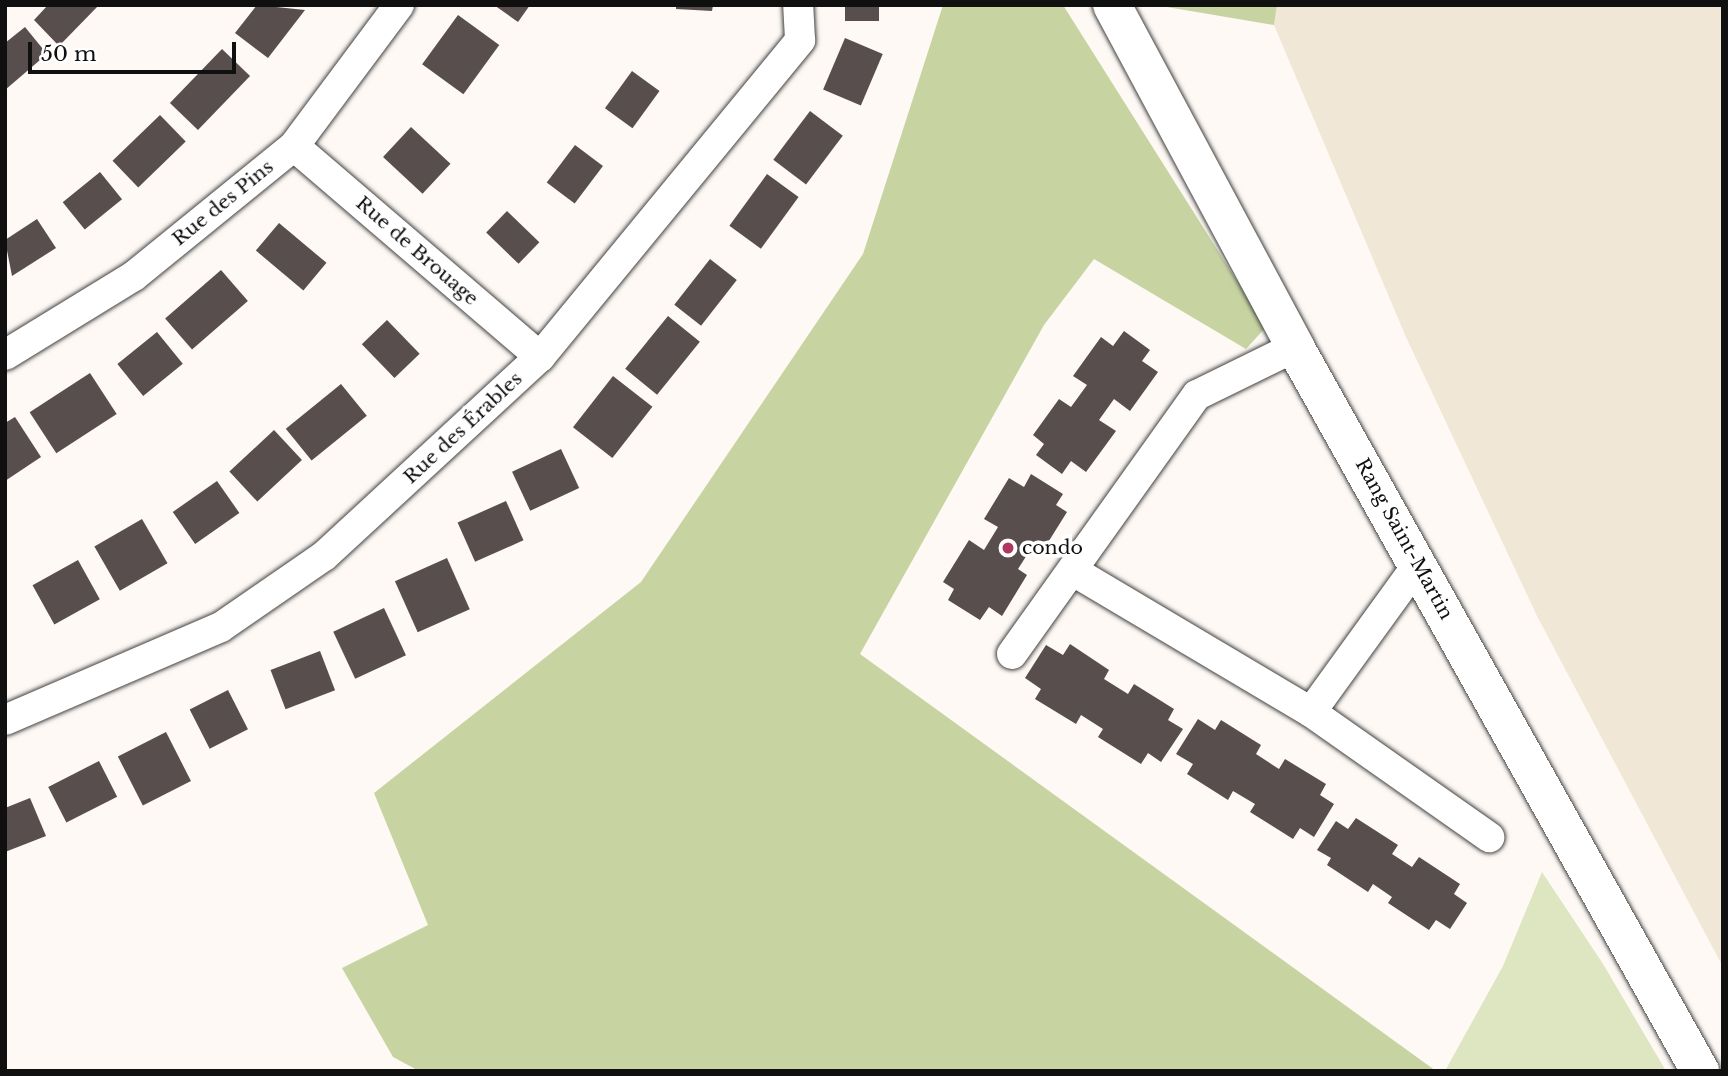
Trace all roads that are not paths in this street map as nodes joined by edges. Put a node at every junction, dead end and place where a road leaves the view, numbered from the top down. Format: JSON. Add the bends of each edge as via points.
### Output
{"nodes":[{"id":1,"x":399,"y":5,"type":"edge"},
{"id":2,"x":798,"y":5,"type":"edge"},
{"id":3,"x":1112,"y":5,"type":"edge"},
{"id":4,"x":294,"y":146,"type":"junction"},
{"id":5,"x":1295,"y":347,"type":"junction"},
{"id":6,"x":5,"y":355,"type":"edge"},
{"id":7,"x":540,"y":357,"type":"junction"},
{"id":8,"x":1418,"y":564,"type":"junction"},
{"id":9,"x":1075,"y":572,"type":"junction"},
{"id":10,"x":1012,"y":654,"type":"dead end"},
{"id":11,"x":1311,"y":712,"type":"junction"},
{"id":12,"x":5,"y":720,"type":"edge"},
{"id":13,"x":1489,"y":837,"type":"dead end"},
{"id":14,"x":1700,"y":1071,"type":"edge"}],
"edges":[{"from":1,"to":4,"type":"street","name":"Rue des Pins"},
{"from":2,"to":7,"type":"street","name":"Rue des Érables","via":[[800,40]]},
{"from":3,"to":5,"type":"street","name":"Rang Saint-Martin"},
{"from":4,"to":6,"type":"street","name":"Rue des Pins","via":[[134,276]]},
{"from":4,"to":7,"type":"street","name":"Rue de Brouage"},
{"from":5,"to":8,"type":"street","name":"Rang Saint-Martin"},
{"from":5,"to":9,"type":"street","via":[[1197,395]]},
{"from":7,"to":12,"type":"street","name":"Rue des Érables","via":[[324,556],[221,627]]},
{"from":8,"to":11,"type":"street"},
{"from":8,"to":14,"type":"street","name":"Rang Saint-Martin"},
{"from":9,"to":10,"type":"street"},
{"from":9,"to":11,"type":"street"},
{"from":11,"to":13,"type":"street"}]}
